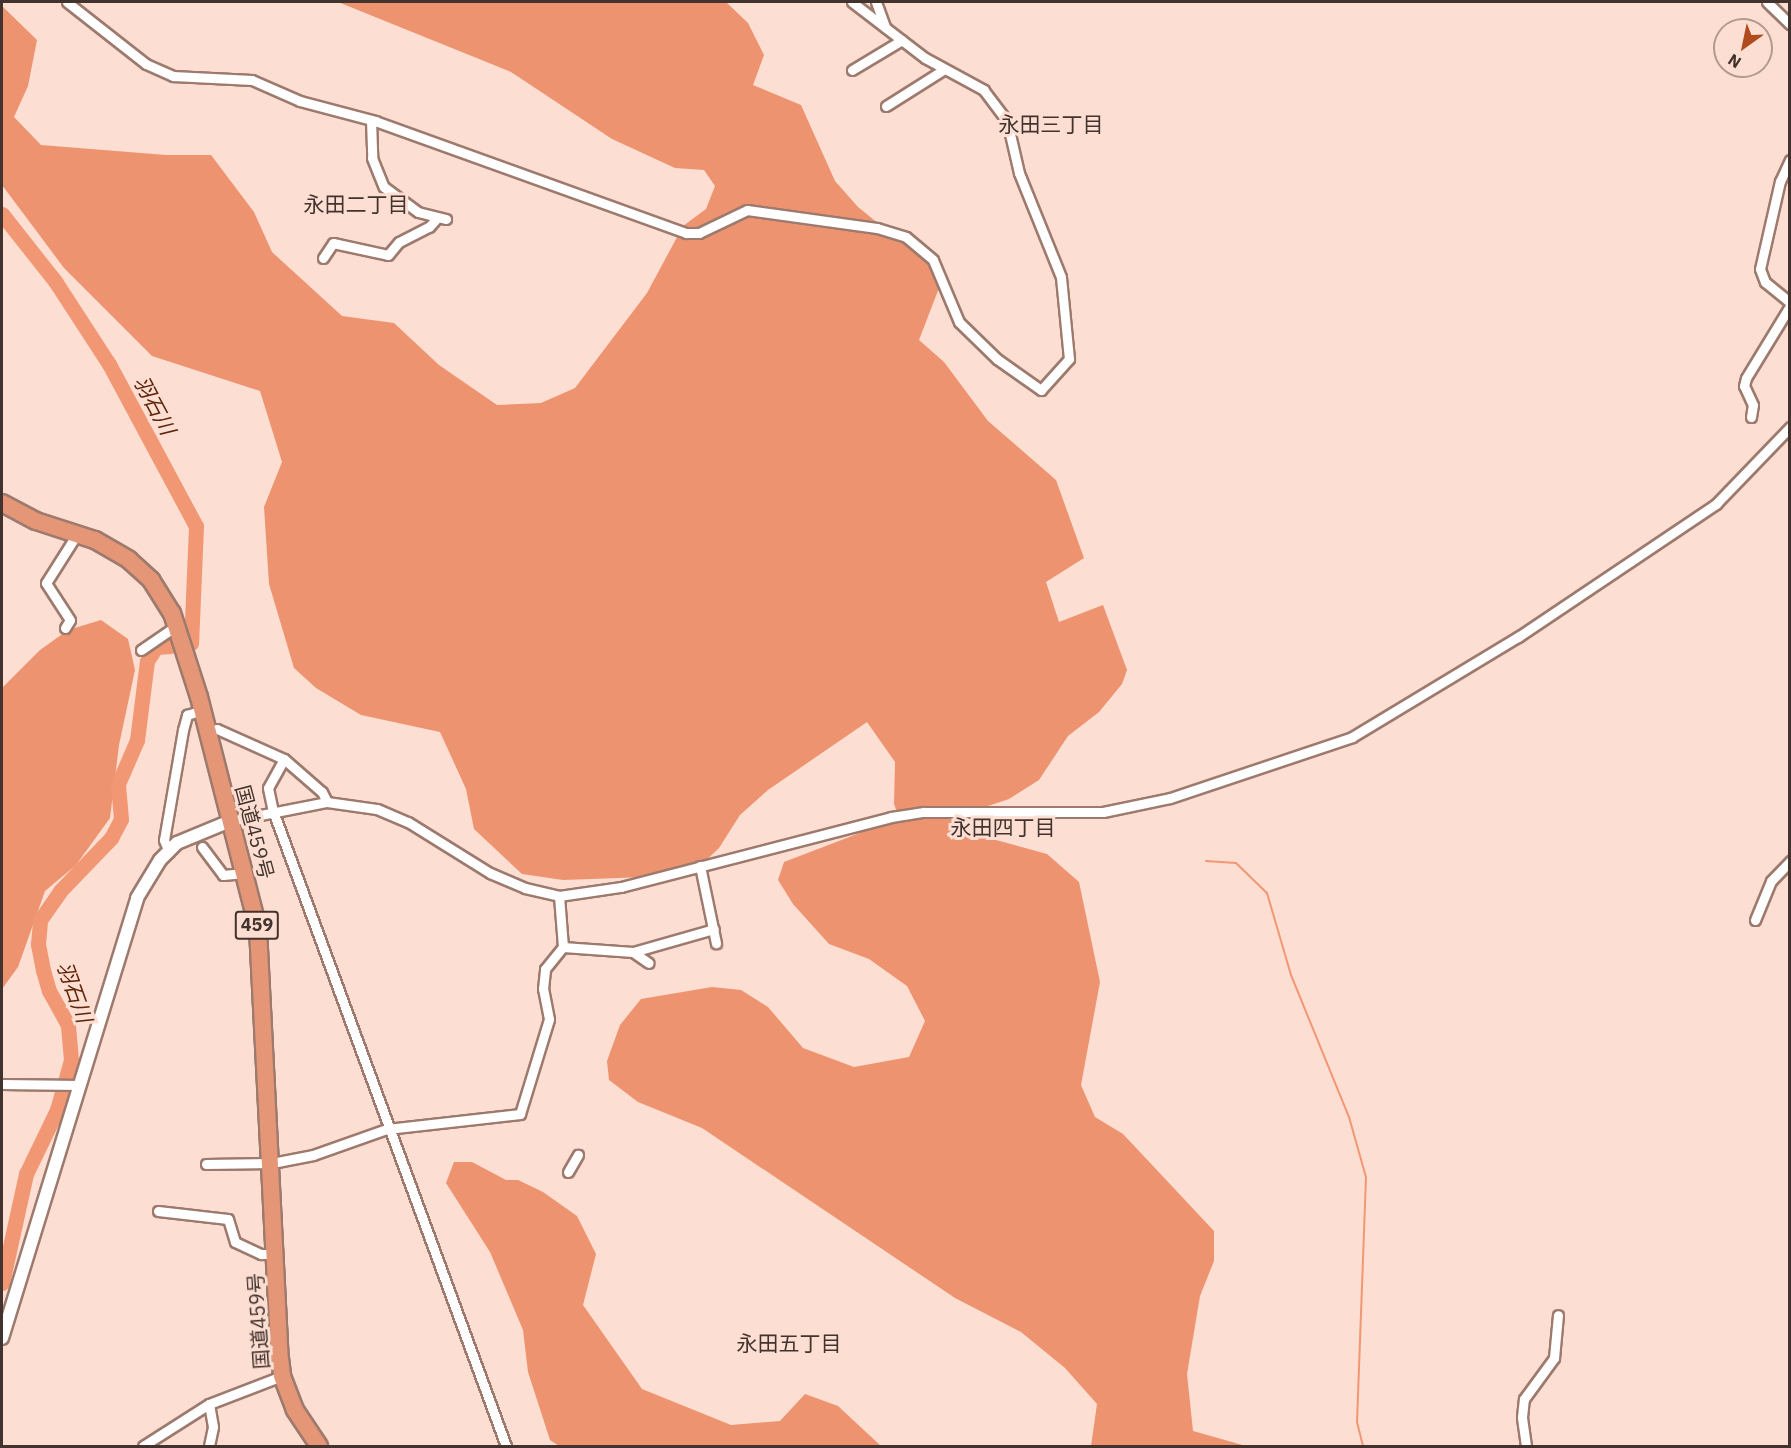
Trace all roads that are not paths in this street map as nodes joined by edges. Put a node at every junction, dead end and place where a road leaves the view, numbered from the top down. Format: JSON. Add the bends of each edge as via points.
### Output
{"nodes":[{"id":1,"x":67,"y":2,"type":"edge"},
{"id":2,"x":852,"y":2,"type":"edge"},
{"id":3,"x":876,"y":2,"type":"edge"},
{"id":4,"x":1767,"y":2,"type":"edge"},
{"id":5,"x":1790,"y":24,"type":"edge"},
{"id":6,"x":885,"y":27,"type":"junction"},
{"id":7,"x":902,"y":40,"type":"junction"},
{"id":8,"x":852,"y":70,"type":"dead end"},
{"id":9,"x":943,"y":70,"type":"junction"},
{"id":10,"x":886,"y":106,"type":"dead end"},
{"id":11,"x":371,"y":120,"type":"junction"},
{"id":12,"x":1790,"y":160,"type":"edge"},
{"id":13,"x":323,"y":258,"type":"dead end"},
{"id":14,"x":1790,"y":304,"type":"edge"},
{"id":15,"x":1750,"y":417,"type":"dead end"},
{"id":16,"x":1790,"y":426,"type":"edge"},
{"id":17,"x":2,"y":503,"type":"edge"},
{"id":18,"x":76,"y":534,"type":"junction"},
{"id":19,"x":176,"y":626,"type":"junction"},
{"id":20,"x":65,"y":628,"type":"dead end"},
{"id":21,"x":141,"y":650,"type":"dead end"},
{"id":22,"x":202,"y":710,"type":"junction"},
{"id":23,"x":207,"y":731,"type":"junction"},
{"id":24,"x":284,"y":759,"type":"junction"},
{"id":25,"x":327,"y":802,"type":"junction"},
{"id":26,"x":273,"y":811,"type":"junction"},
{"id":27,"x":230,"y":821,"type":"junction"},
{"id":28,"x":202,"y":847,"type":"dead end"},
{"id":29,"x":169,"y":852,"type":"junction"},
{"id":30,"x":1790,"y":861,"type":"edge"},
{"id":31,"x":700,"y":866,"type":"junction"},
{"id":32,"x":245,"y":873,"type":"junction"},
{"id":33,"x":559,"y":896,"type":"junction"},
{"id":34,"x":1755,"y":920,"type":"dead end"},
{"id":35,"x":714,"y":929,"type":"junction"},
{"id":36,"x":716,"y":943,"type":"dead end"},
{"id":37,"x":563,"y":947,"type":"junction"},
{"id":38,"x":633,"y":952,"type":"junction"},
{"id":39,"x":649,"y":963,"type":"dead end"},
{"id":40,"x":2,"y":1084,"type":"edge"},
{"id":41,"x":74,"y":1084,"type":"junction"},
{"id":42,"x":391,"y":1129,"type":"junction"},
{"id":43,"x":578,"y":1155,"type":"dead end"},
{"id":44,"x":272,"y":1163,"type":"junction"},
{"id":45,"x":206,"y":1164,"type":"dead end"},
{"id":46,"x":568,"y":1172,"type":"dead end"},
{"id":47,"x":158,"y":1211,"type":"dead end"},
{"id":48,"x":275,"y":1254,"type":"junction"},
{"id":49,"x":1558,"y":1316,"type":"dead end"},
{"id":50,"x":4,"y":1320,"type":"edge"},
{"id":51,"x":2,"y":1338,"type":"edge"},
{"id":52,"x":282,"y":1376,"type":"junction"},
{"id":53,"x":209,"y":1404,"type":"junction"},
{"id":54,"x":143,"y":1446,"type":"edge"},
{"id":55,"x":209,"y":1446,"type":"edge"},
{"id":56,"x":319,"y":1446,"type":"edge"},
{"id":57,"x":506,"y":1446,"type":"edge"},
{"id":58,"x":1526,"y":1446,"type":"edge"}],
"edges":[{"from":1,"to":11,"type":"street","via":[[158,71],[185,79],[252,80],[300,100]]},
{"from":2,"to":6,"type":"street"},
{"from":3,"to":6,"type":"street"},
{"from":4,"to":5,"type":"street"},
{"from":6,"to":7,"type":"street"},
{"from":7,"to":8,"type":"street"},
{"from":7,"to":9,"type":"street"},
{"from":9,"to":10,"type":"street"},
{"from":9,"to":11,"type":"street","via":[[975,84],[999,105],[1007,121],[1019,173],[1056,255],[1070,359],[1041,390],[997,359],[959,322],[933,260],[906,237],[877,228],[747,210],[699,233],[686,233]]},
{"from":11,"to":13,"type":"street","via":[[372,158],[380,181],[418,212],[442,218],[399,242],[388,255],[333,243]]},
{"from":12,"to":14,"type":"street","via":[[1780,181],[1760,269],[1765,282]]},
{"from":14,"to":15,"type":"street","via":[[1746,378],[1744,386],[1753,405]]},
{"from":16,"to":31,"type":"street","via":[[1716,504],[1518,637],[1344,741],[1170,798],[1103,812],[924,812],[850,825]]},
{"from":17,"to":18,"type":"highway","name":"国道459号","number":"459"},
{"from":18,"to":19,"type":"highway","name":"国道459号","number":"459","via":[[95,540],[151,580]]},
{"from":18,"to":20,"type":"street","via":[[46,583],[70,620]]},
{"from":19,"to":21,"type":"street"},
{"from":19,"to":22,"type":"highway","name":"国道459号","number":"459"},
{"from":22,"to":23,"type":"highway","name":"国道459号","number":"459"},
{"from":22,"to":29,"type":"street","via":[[187,715],[183,730],[164,840]]},
{"from":23,"to":24,"type":"street","via":[[217,729]]},
{"from":23,"to":27,"type":"highway","name":"国道459号","number":"459"},
{"from":24,"to":25,"type":"street","via":[[322,792]]},
{"from":24,"to":26,"type":"street","via":[[268,788]]},
{"from":25,"to":26,"type":"street"},
{"from":25,"to":33,"type":"street","via":[[377,809],[490,873],[525,888]]},
{"from":26,"to":27,"type":"street"},
{"from":26,"to":42,"type":"street"},
{"from":27,"to":29,"type":"street","via":[[201,830]]},
{"from":27,"to":32,"type":"highway","name":"国道459号","number":"459"},
{"from":28,"to":32,"type":"street","via":[[223,875]]},
{"from":29,"to":41,"type":"street","via":[[137,898]]},
{"from":30,"to":34,"type":"street","via":[[1771,881]]},
{"from":31,"to":33,"type":"street","via":[[621,887]]},
{"from":31,"to":35,"type":"street"},
{"from":32,"to":44,"type":"highway","name":"国道459号","number":"459","via":[[258,928]]},
{"from":33,"to":37,"type":"street"},
{"from":35,"to":36,"type":"street"},
{"from":35,"to":38,"type":"street"},
{"from":37,"to":38,"type":"street"},
{"from":37,"to":42,"type":"street","via":[[545,969],[543,989],[549,1018],[523,1112]]},
{"from":38,"to":39,"type":"street"},
{"from":40,"to":41,"type":"street"},
{"from":41,"to":50,"type":"street"},
{"from":42,"to":44,"type":"street","via":[[313,1155]]},
{"from":42,"to":57,"type":"street"},
{"from":43,"to":46,"type":"street"},
{"from":44,"to":45,"type":"street"},
{"from":44,"to":48,"type":"highway","name":"国道459号","number":"459"},
{"from":47,"to":48,"type":"street","via":[[228,1219],[235,1242],[261,1254]]},
{"from":48,"to":52,"type":"highway","name":"国道459号","number":"459"},
{"from":49,"to":58,"type":"street","via":[[1554,1358],[1524,1400]]},
{"from":50,"to":51,"type":"street"},
{"from":52,"to":53,"type":"street"},
{"from":52,"to":56,"type":"highway","name":"国道459号","number":"459","via":[[295,1410]]},
{"from":53,"to":54,"type":"street"},
{"from":53,"to":55,"type":"street","via":[[213,1427]]}]}
